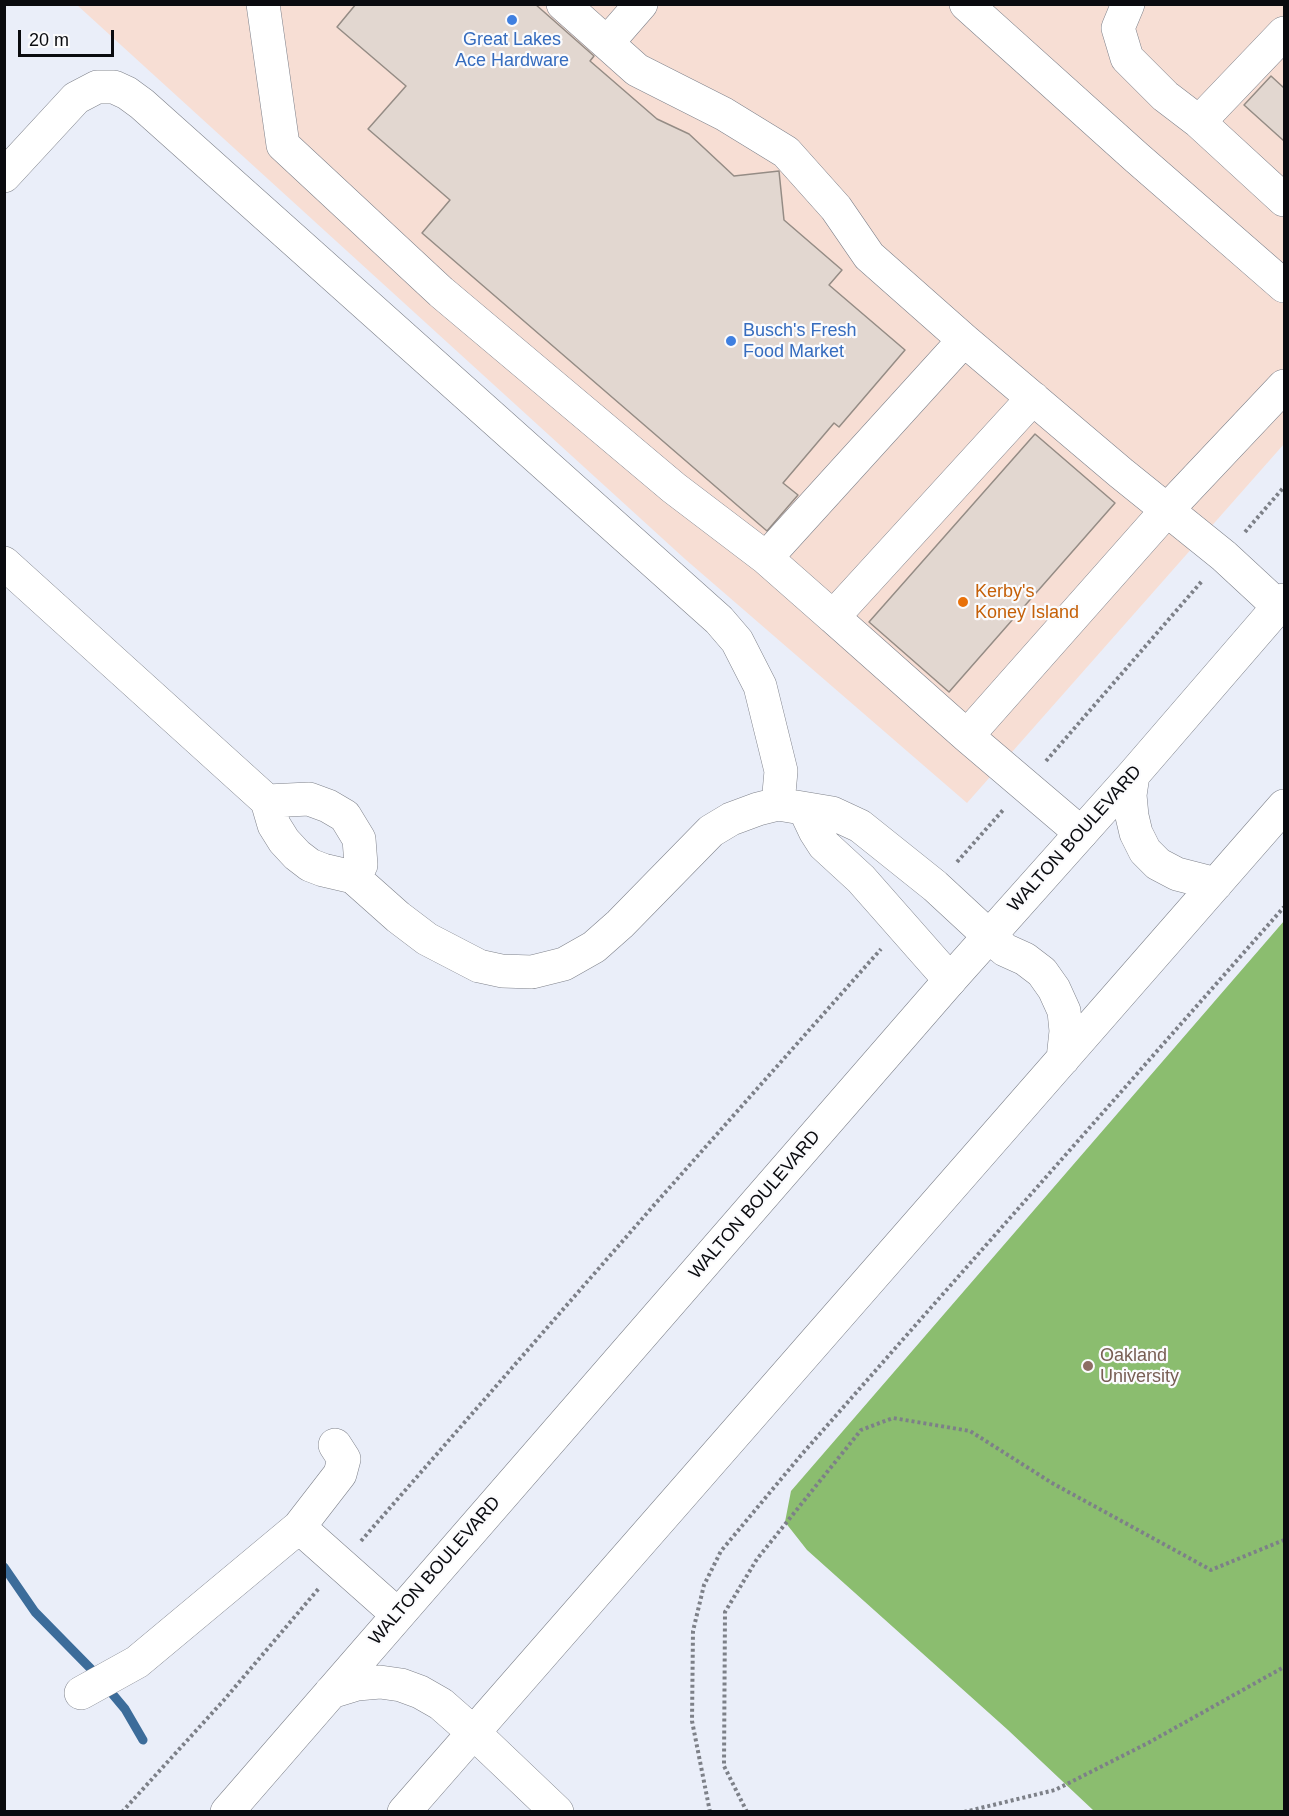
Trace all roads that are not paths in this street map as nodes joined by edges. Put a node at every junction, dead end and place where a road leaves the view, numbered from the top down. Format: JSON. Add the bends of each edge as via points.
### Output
{"nodes":[{"id":1,"x":263,"y":4,"type":"edge"},
{"id":2,"x":563,"y":4,"type":"edge"},
{"id":3,"x":641,"y":4,"type":"edge"},
{"id":4,"x":966,"y":4,"type":"edge"},
{"id":5,"x":1128,"y":4,"type":"edge"},
{"id":6,"x":1284,"y":4,"type":"edge"},
{"id":7,"x":1284,"y":23,"type":"edge"},
{"id":8,"x":1284,"y":33,"type":"edge"},
{"id":9,"x":608,"y":43,"type":"junction"},
{"id":10,"x":1199,"y":122,"type":"junction"},
{"id":11,"x":4,"y":176,"type":"edge"},
{"id":12,"x":1284,"y":200,"type":"edge"},
{"id":13,"x":1284,"y":286,"type":"edge"},
{"id":14,"x":964,"y":340,"type":"junction"},
{"id":15,"x":1284,"y":386,"type":"edge"},
{"id":16,"x":1033,"y":398,"type":"junction"},
{"id":17,"x":1167,"y":510,"type":"junction"},
{"id":18,"x":766,"y":558,"type":"junction"},
{"id":19,"x":4,"y":563,"type":"edge"},
{"id":20,"x":1282,"y":603,"type":"edge"},
{"id":21,"x":833,"y":617,"type":"junction"},
{"id":22,"x":967,"y":736,"type":"junction"},
{"id":23,"x":1132,"y":775,"type":"junction"},
{"id":24,"x":267,"y":801,"type":"junction"},
{"id":25,"x":1284,"y":806,"type":"edge"},
{"id":26,"x":792,"y":807,"type":"junction"},
{"id":27,"x":1081,"y":833,"type":"junction"},
{"id":28,"x":354,"y":877,"type":"junction"},
{"id":29,"x":1216,"y":884,"type":"junction"},
{"id":30,"x":989,"y":936,"type":"junction"},
{"id":31,"x":950,"y":981,"type":"junction"},
{"id":32,"x":1063,"y":1059,"type":"junction"},
{"id":33,"x":334,"y":1445,"type":"dead end"},
{"id":34,"x":299,"y":1527,"type":"junction"},
{"id":35,"x":397,"y":1614,"type":"junction"},
{"id":36,"x":331,"y":1692,"type":"junction"},
{"id":37,"x":81,"y":1693,"type":"dead end"},
{"id":38,"x":474,"y":1733,"type":"junction"},
{"id":39,"x":227,"y":1812,"type":"edge"},
{"id":40,"x":404,"y":1812,"type":"edge"},
{"id":41,"x":557,"y":1812,"type":"edge"}],
"edges":[{"from":1,"to":18,"type":"main road","via":[[283,145],[441,292],[674,488]]},
{"from":2,"to":9,"type":"main road"},
{"from":3,"to":9,"type":"main road"},
{"from":4,"to":13,"type":"main road"},
{"from":5,"to":10,"type":"main road","via":[[1118,28],[1127,58],[1165,96]]},
{"from":6,"to":7,"type":"main road"},
{"from":8,"to":10,"type":"main road"},
{"from":9,"to":14,"type":"main road","via":[[637,70],[724,114],[786,153],[836,208],[869,256]]},
{"from":10,"to":12,"type":"main road"},
{"from":11,"to":26,"type":"main road","via":[[76,98],[97,87],[114,87],[142,104],[719,620],[737,641],[760,686]]},
{"from":14,"to":16,"type":"main road"},
{"from":14,"to":18,"type":"main road"},
{"from":15,"to":17,"type":"main road"},
{"from":16,"to":17,"type":"main road"},
{"from":16,"to":21,"type":"main road"},
{"from":17,"to":20,"type":"main road"},
{"from":17,"to":22,"type":"main road"},
{"from":18,"to":21,"type":"main road"},
{"from":19,"to":24,"type":"main road"},
{"from":20,"to":23,"type":"main road","name":"WALTON BOULEVARD"},
{"from":21,"to":22,"type":"main road"},
{"from":22,"to":27,"type":"main road"},
{"from":23,"to":27,"type":"main road","name":"WALTON BOULEVARD"},
{"from":23,"to":29,"type":"main road","via":[[1132,816],[1145,851],[1177,874]]},
{"from":24,"to":28,"type":"main road","via":[[274,825],[297,855],[310,865]]},
{"from":24,"to":28,"type":"main road","via":[[309,799],[345,816],[359,839],[361,865]]},
{"from":25,"to":29,"type":"main road"},
{"from":26,"to":28,"type":"main road","via":[[758,809],[711,831],[594,947],[564,964],[531,972],[478,966],[456,956],[398,917]]},
{"from":26,"to":30,"type":"main road","via":[[832,813],[860,826],[935,886]]},
{"from":26,"to":31,"type":"main road"},
{"from":27,"to":30,"type":"main road","name":"WALTON BOULEVARD"},
{"from":29,"to":32,"type":"main road"},
{"from":30,"to":31,"type":"main road","name":"WALTON BOULEVARD"},
{"from":30,"to":32,"type":"main road","via":[[1005,950],[1025,958],[1054,989],[1064,1011]]},
{"from":31,"to":35,"type":"main road","name":"WALTON BOULEVARD"},
{"from":32,"to":38,"type":"main road"},
{"from":33,"to":34,"type":"main road","via":[[344,1460],[340,1474]]},
{"from":34,"to":35,"type":"main road"},
{"from":34,"to":37,"type":"main road","via":[[136,1662]]},
{"from":35,"to":36,"type":"main road","name":"WALTON BOULEVARD"},
{"from":36,"to":38,"type":"main road","via":[[357,1684],[401,1685],[441,1704]]},
{"from":36,"to":39,"type":"main road","name":"WALTON BOULEVARD"},
{"from":38,"to":40,"type":"main road"},
{"from":38,"to":41,"type":"main road"}]}
